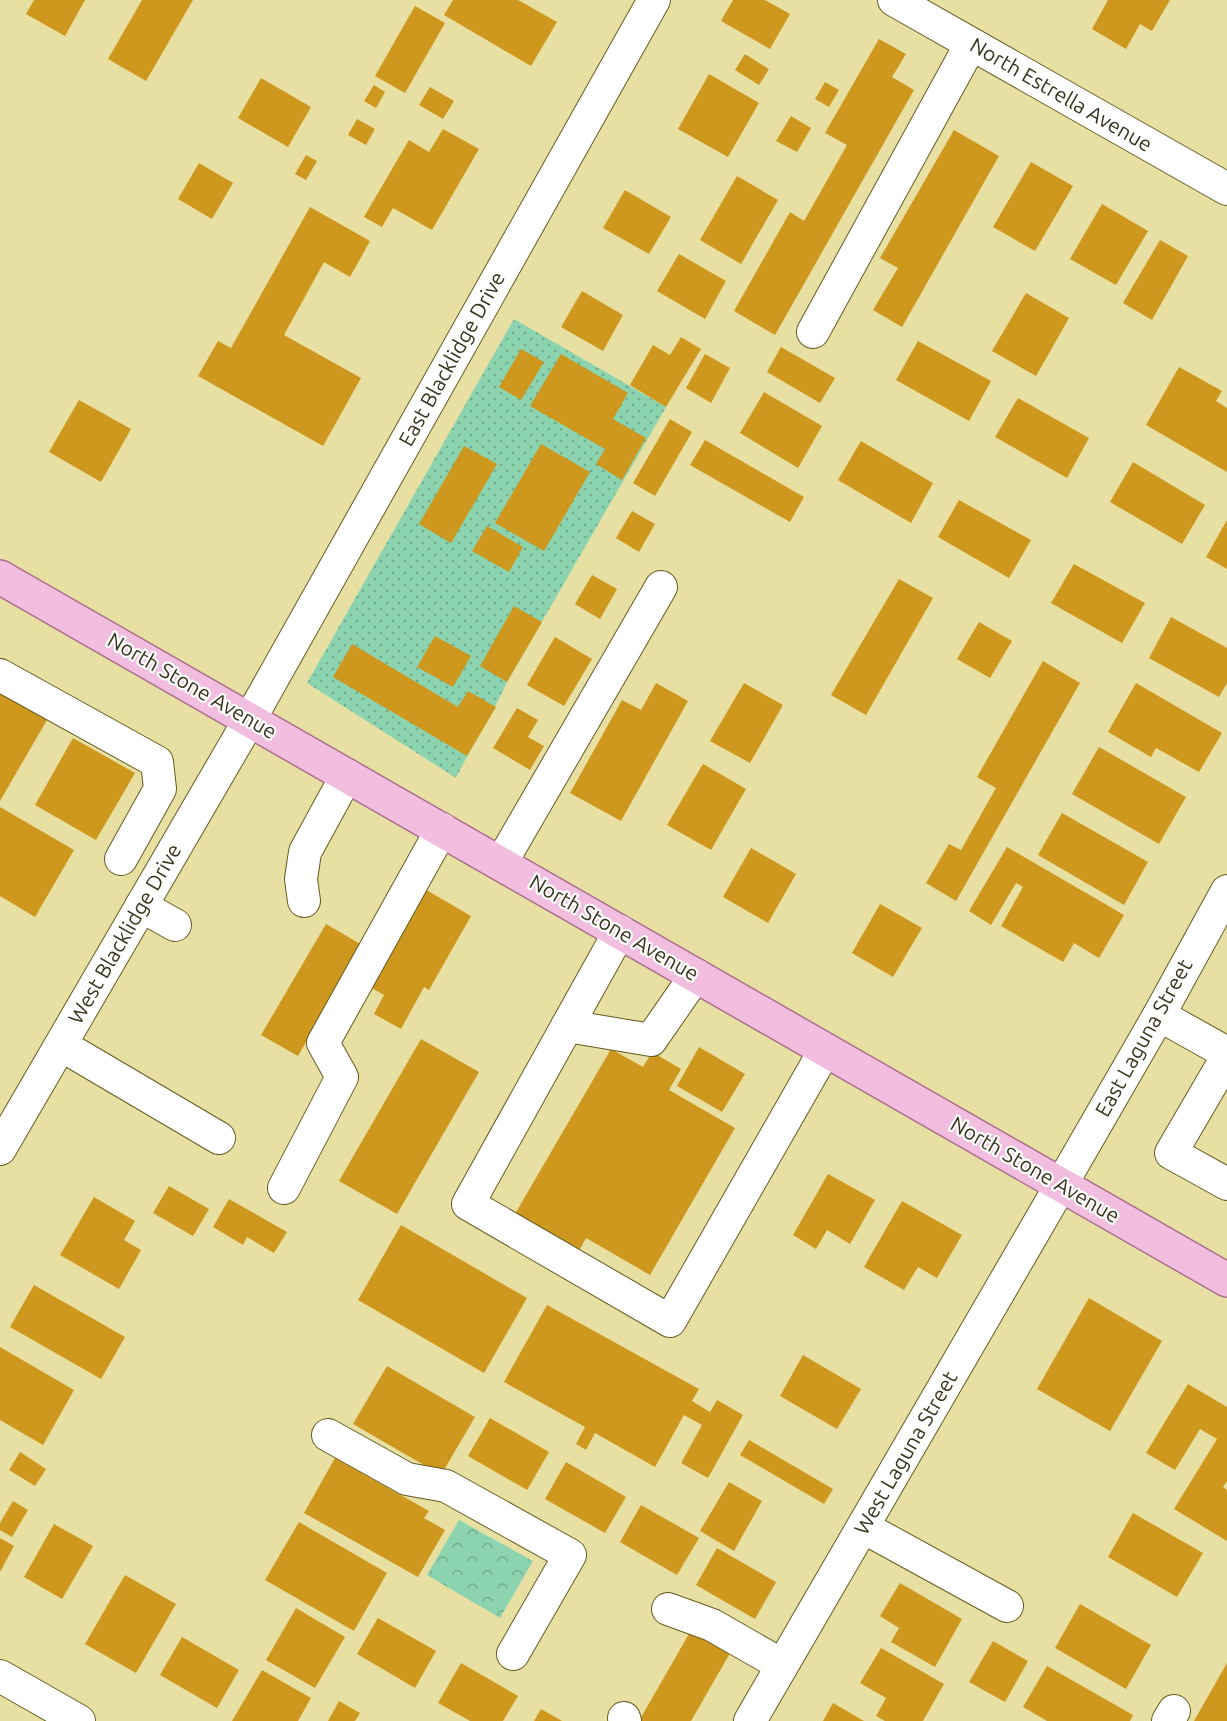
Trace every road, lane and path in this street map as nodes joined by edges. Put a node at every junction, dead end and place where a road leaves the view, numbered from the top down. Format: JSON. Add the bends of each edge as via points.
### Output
{"nodes":[{"id":1,"x":654,"y":0,"type":"edge"},
{"id":2,"x":894,"y":0,"type":"edge"},
{"id":3,"x":971,"y":44,"type":"junction"},
{"id":4,"x":1227,"y":189,"type":"edge"},
{"id":5,"x":813,"y":332,"type":"dead end"},
{"id":6,"x":0,"y":577,"type":"edge"},
{"id":7,"x":661,"y":587,"type":"dead end"},
{"id":8,"x":0,"y":675,"type":"edge"},
{"id":9,"x":250,"y":719,"type":"junction"},
{"id":10,"x":347,"y":775,"type":"junction"},
{"id":11,"x":442,"y":829,"type":"junction"},
{"id":12,"x":121,"y":859,"type":"dead end"},
{"id":13,"x":501,"y":863,"type":"junction"},
{"id":14,"x":1227,"y":891,"type":"edge"},
{"id":15,"x":304,"y":901,"type":"dead end"},
{"id":16,"x":141,"y":906,"type":"junction"},
{"id":17,"x":175,"y":925,"type":"dead end"},
{"id":18,"x":620,"y":931,"type":"junction"},
{"id":19,"x":696,"y":975,"type":"junction"},
{"id":20,"x":1159,"y":1015,"type":"junction"},
{"id":21,"x":567,"y":1026,"type":"junction"},
{"id":22,"x":61,"y":1045,"type":"junction"},
{"id":23,"x":825,"y":1050,"type":"junction"},
{"id":24,"x":1227,"y":1055,"type":"edge"},
{"id":25,"x":219,"y":1138,"type":"dead end"},
{"id":26,"x":0,"y":1149,"type":"edge"},
{"id":27,"x":1227,"y":1184,"type":"edge"},
{"id":28,"x":1061,"y":1185,"type":"junction"},
{"id":29,"x":284,"y":1188,"type":"dead end"},
{"id":30,"x":1227,"y":1280,"type":"edge"},
{"id":31,"x":328,"y":1435,"type":"dead end"},
{"id":32,"x":863,"y":1527,"type":"junction"},
{"id":33,"x":1007,"y":1606,"type":"dead end"},
{"id":34,"x":668,"y":1609,"type":"dead end"},
{"id":35,"x":513,"y":1654,"type":"dead end"},
{"id":36,"x":782,"y":1665,"type":"junction"},
{"id":37,"x":0,"y":1676,"type":"edge"},
{"id":38,"x":79,"y":1721,"type":"edge"},
{"id":39,"x":750,"y":1721,"type":"edge"}],
"edges":[{"from":1,"to":9,"type":"street","name":"East Blacklidge Drive"},
{"from":2,"to":3,"type":"street","name":"North Estrella Avenue"},
{"from":3,"to":4,"type":"street","name":"North Estrella Avenue"},
{"from":3,"to":5,"type":"street"},
{"from":6,"to":9,"type":"main road","name":"North Stone Avenue"},
{"from":7,"to":13,"type":"street"},
{"from":8,"to":12,"type":"street","via":[[157,762],[160,789]]},
{"from":9,"to":10,"type":"main road","name":"North Stone Avenue"},
{"from":9,"to":16,"type":"street","name":"West Blacklidge Drive"},
{"from":10,"to":11,"type":"main road","name":"North Stone Avenue"},
{"from":10,"to":15,"type":"street","via":[[305,852],[301,879]]},
{"from":11,"to":13,"type":"main road","name":"North Stone Avenue"},
{"from":11,"to":29,"type":"street","via":[[323,1043],[342,1077]]},
{"from":13,"to":18,"type":"main road","name":"North Stone Avenue"},
{"from":14,"to":20,"type":"street","name":"East Laguna Street"},
{"from":16,"to":17,"type":"street"},
{"from":16,"to":22,"type":"street","name":"West Blacklidge Drive"},
{"from":18,"to":19,"type":"main road","name":"North Stone Avenue"},
{"from":18,"to":21,"type":"street"},
{"from":19,"to":21,"type":"street","via":[[651,1040]]},
{"from":19,"to":23,"type":"main road","name":"North Stone Avenue"},
{"from":20,"to":24,"type":"street"},
{"from":20,"to":28,"type":"street","name":"East Laguna Street"},
{"from":21,"to":23,"type":"street","via":[[468,1204],[670,1321]]},
{"from":22,"to":25,"type":"street"},
{"from":22,"to":26,"type":"street","name":"West Blacklidge Drive"},
{"from":23,"to":28,"type":"main road","name":"North Stone Avenue"},
{"from":24,"to":27,"type":"street","via":[[1171,1153]]},
{"from":28,"to":30,"type":"main road","name":"North Stone Avenue"},
{"from":28,"to":32,"type":"street","name":"West Laguna Street"},
{"from":31,"to":35,"type":"street","via":[[407,1479],[446,1486],[570,1555]]},
{"from":32,"to":33,"type":"street"},
{"from":32,"to":36,"type":"street","name":"West Laguna Street"},
{"from":34,"to":36,"type":"street","via":[[712,1625]]},
{"from":36,"to":39,"type":"street","name":"West Laguna Street"},
{"from":37,"to":38,"type":"street"}]}
